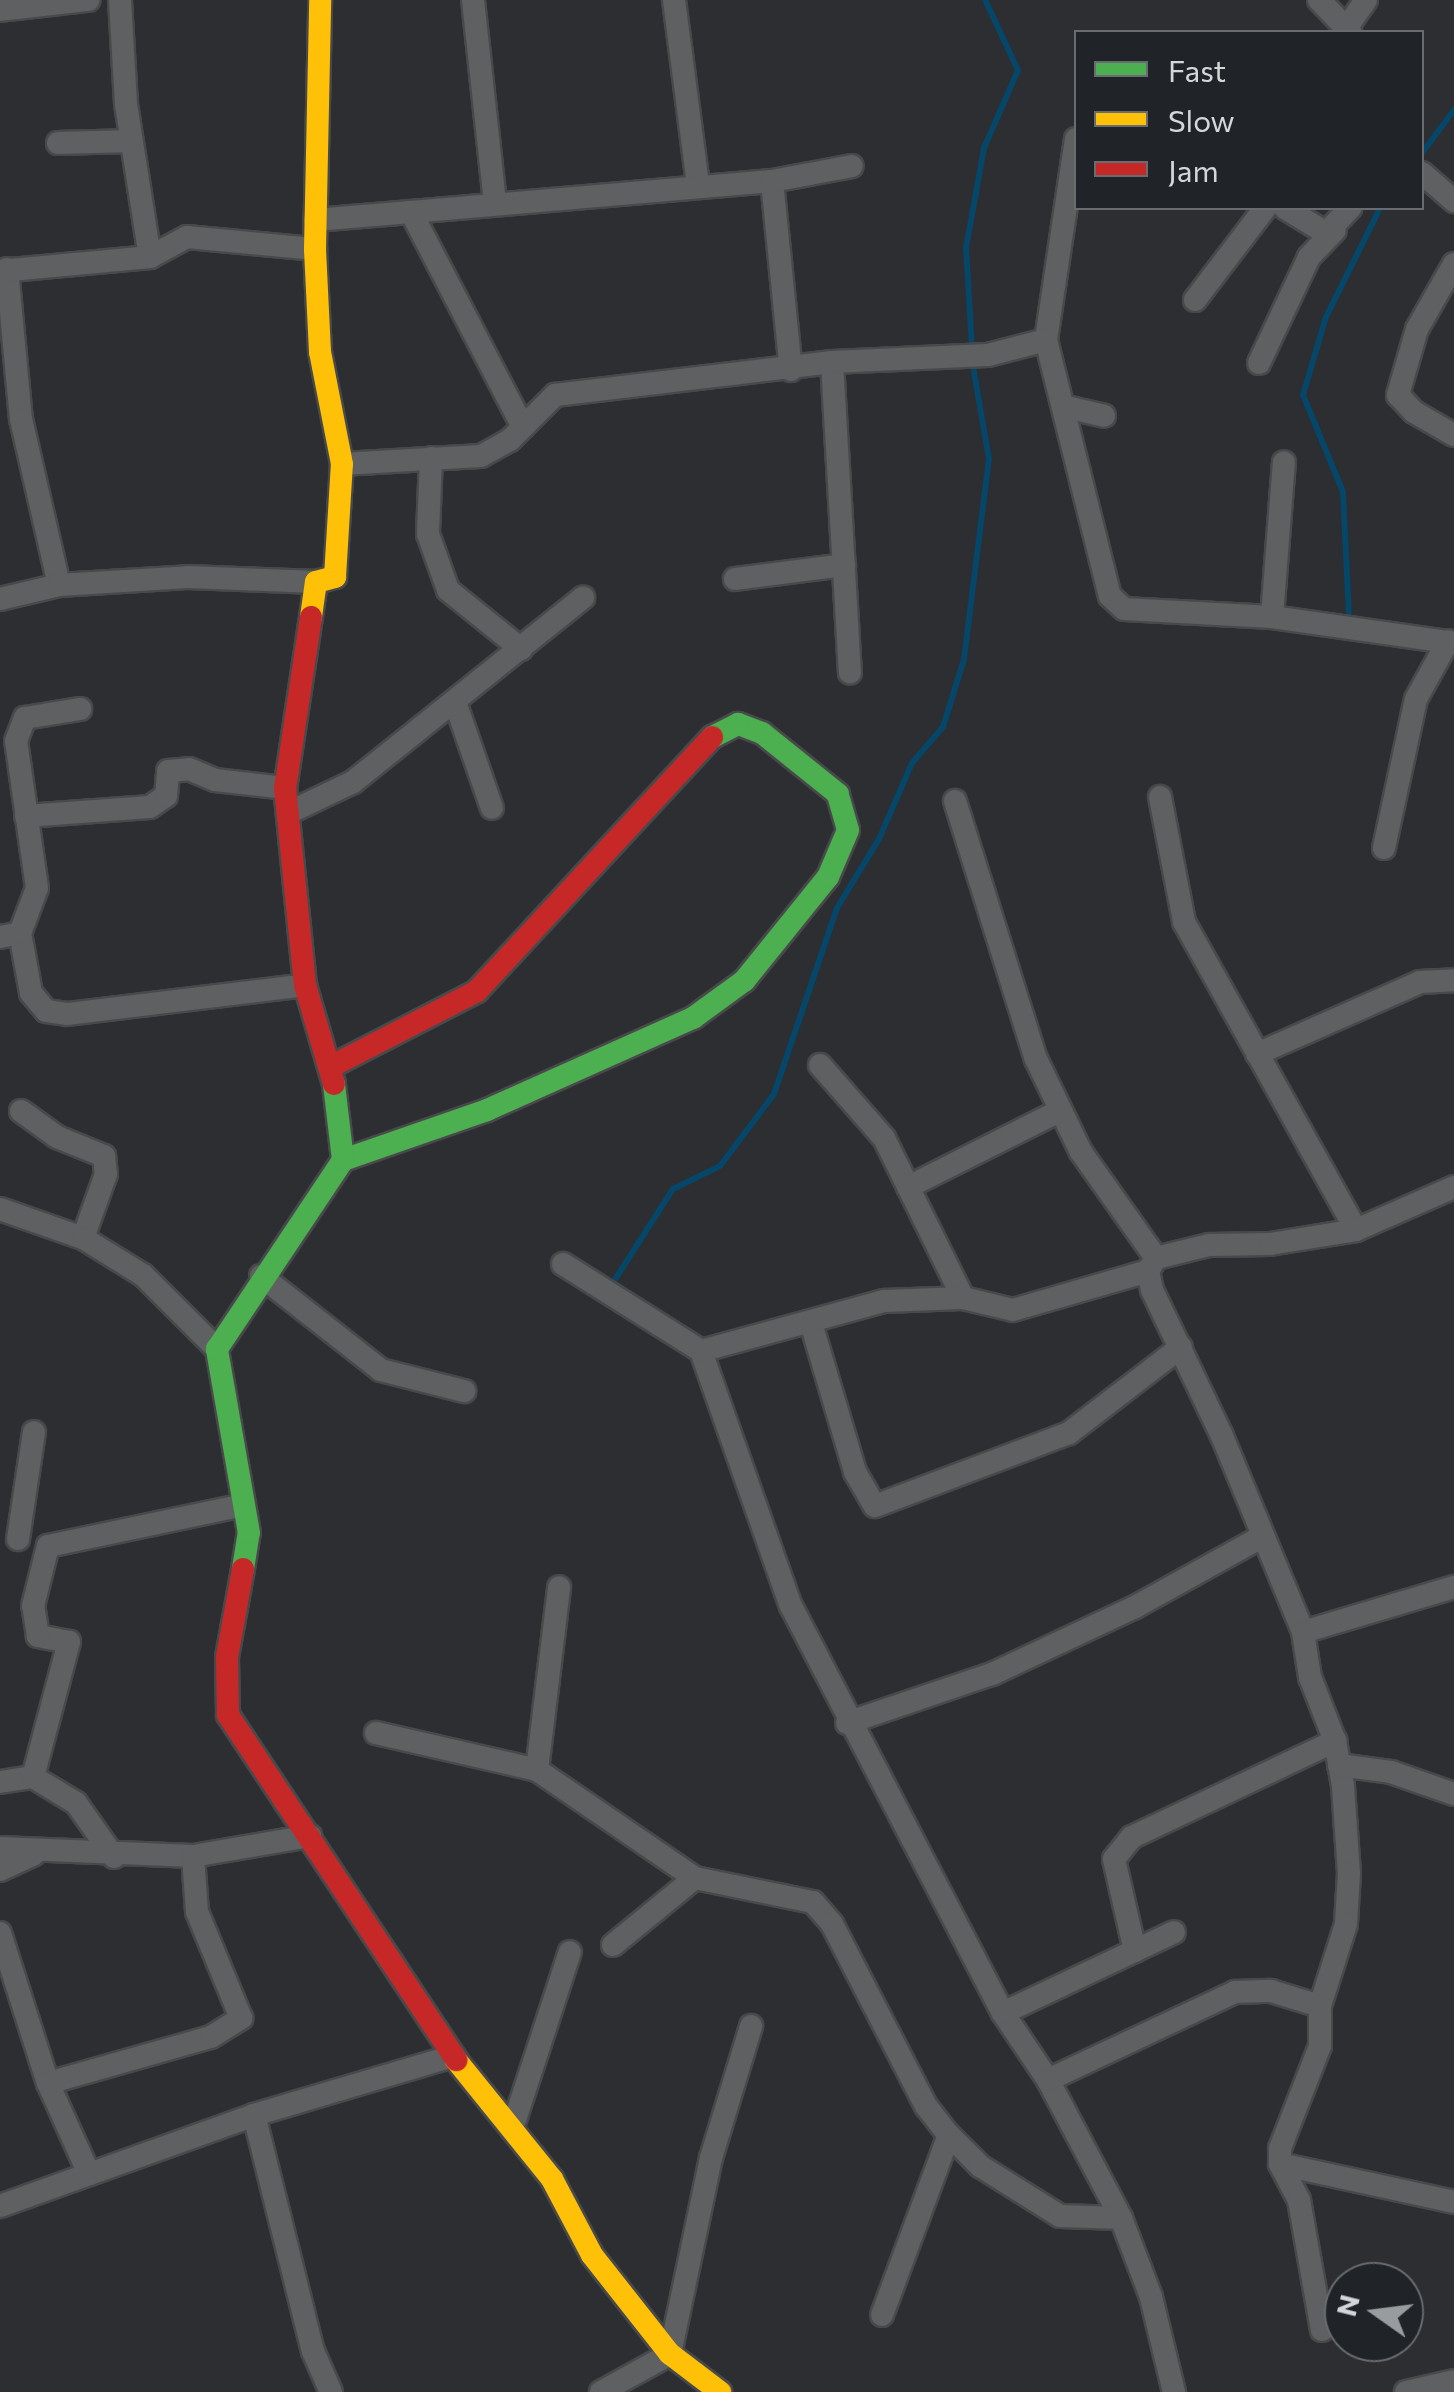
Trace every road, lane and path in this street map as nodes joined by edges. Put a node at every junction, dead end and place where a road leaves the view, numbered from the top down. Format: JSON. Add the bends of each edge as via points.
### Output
{"nodes":[{"id":1,"x":88,"y":0,"type":"edge"},
{"id":2,"x":120,"y":0,"type":"edge"},
{"id":3,"x":320,"y":0,"type":"edge"},
{"id":4,"x":474,"y":0,"type":"edge"},
{"id":5,"x":674,"y":0,"type":"edge"},
{"id":6,"x":1319,"y":0,"type":"edge"},
{"id":7,"x":1366,"y":0,"type":"edge"},
{"id":8,"x":0,"y":10,"type":"edge"},
{"id":9,"x":1348,"y":30,"type":"edge"},
{"id":10,"x":131,"y":141,"type":"junction"},
{"id":11,"x":58,"y":143,"type":"dead end"},
{"id":12,"x":1074,"y":152,"type":"edge"},
{"id":13,"x":852,"y":166,"type":"dead end"},
{"id":14,"x":1424,"y":175,"type":"edge"},
{"id":15,"x":772,"y":181,"type":"junction"},
{"id":16,"x":698,"y":185,"type":"junction"},
{"id":17,"x":1454,"y":201,"type":"edge"},
{"id":18,"x":495,"y":204,"type":"junction"},
{"id":19,"x":1263,"y":210,"type":"edge"},
{"id":20,"x":1288,"y":210,"type":"edge"},
{"id":21,"x":1349,"y":210,"type":"edge"},
{"id":22,"x":411,"y":212,"type":"junction"},
{"id":23,"x":315,"y":220,"type":"junction"},
{"id":24,"x":1335,"y":230,"type":"junction"},
{"id":25,"x":315,"y":249,"type":"junction"},
{"id":26,"x":150,"y":256,"type":"junction"},
{"id":27,"x":1454,"y":264,"type":"edge"},
{"id":28,"x":4,"y":270,"type":"edge"},
{"id":29,"x":1195,"y":300,"type":"dead end"},
{"id":30,"x":1046,"y":340,"type":"junction"},
{"id":31,"x":832,"y":362,"type":"junction"},
{"id":32,"x":1259,"y":363,"type":"dead end"},
{"id":33,"x":791,"y":370,"type":"junction"},
{"id":34,"x":1066,"y":407,"type":"junction"},
{"id":35,"x":1104,"y":416,"type":"dead end"},
{"id":36,"x":522,"y":428,"type":"junction"},
{"id":37,"x":1454,"y":435,"type":"edge"},
{"id":38,"x":431,"y":458,"type":"junction"},
{"id":39,"x":1284,"y":462,"type":"dead end"},
{"id":40,"x":342,"y":464,"type":"junction"},
{"id":41,"x":844,"y":565,"type":"junction"},
{"id":42,"x":736,"y":578,"type":"dead end"},
{"id":43,"x":316,"y":582,"type":"junction"},
{"id":44,"x":58,"y":584,"type":"junction"},
{"id":45,"x":583,"y":598,"type":"dead end"},
{"id":46,"x":0,"y":599,"type":"edge"},
{"id":47,"x":1272,"y":616,"type":"junction"},
{"id":48,"x":1451,"y":642,"type":"edge"},
{"id":49,"x":520,"y":649,"type":"junction"},
{"id":50,"x":850,"y":672,"type":"dead end"},
{"id":51,"x":455,"y":702,"type":"junction"},
{"id":52,"x":80,"y":709,"type":"dead end"},
{"id":53,"x":285,"y":788,"type":"junction"},
{"id":54,"x":1160,"y":797,"type":"dead end"},
{"id":55,"x":956,"y":801,"type":"dead end"},
{"id":56,"x":492,"y":808,"type":"dead end"},
{"id":57,"x":288,"y":814,"type":"junction"},
{"id":58,"x":26,"y":816,"type":"junction"},
{"id":59,"x":1384,"y":848,"type":"dead end"},
{"id":60,"x":10,"y":935,"type":"edge"},
{"id":61,"x":1454,"y":980,"type":"edge"},
{"id":62,"x":305,"y":984,"type":"junction"},
{"id":63,"x":1256,"y":1054,"type":"junction"},
{"id":64,"x":820,"y":1065,"type":"dead end"},
{"id":65,"x":332,"y":1066,"type":"junction"},
{"id":66,"x":20,"y":1111,"type":"dead end"},
{"id":67,"x":1060,"y":1112,"type":"junction"},
{"id":68,"x":343,"y":1160,"type":"junction"},
{"id":69,"x":1454,"y":1187,"type":"edge"},
{"id":70,"x":908,"y":1188,"type":"junction"},
{"id":71,"x":0,"y":1208,"type":"edge"},
{"id":72,"x":1356,"y":1230,"type":"junction"},
{"id":73,"x":83,"y":1238,"type":"junction"},
{"id":74,"x":563,"y":1264,"type":"dead end"},
{"id":75,"x":1152,"y":1264,"type":"junction"},
{"id":76,"x":260,"y":1276,"type":"junction"},
{"id":77,"x":963,"y":1298,"type":"junction"},
{"id":78,"x":811,"y":1323,"type":"junction"},
{"id":79,"x":1181,"y":1347,"type":"junction"},
{"id":80,"x":217,"y":1349,"type":"junction"},
{"id":81,"x":701,"y":1352,"type":"junction"},
{"id":82,"x":464,"y":1391,"type":"dead end"},
{"id":83,"x":34,"y":1432,"type":"dead end"},
{"id":84,"x":244,"y":1505,"type":"junction"},
{"id":85,"x":1263,"y":1536,"type":"junction"},
{"id":86,"x":9,"y":1540,"type":"edge"},
{"id":87,"x":48,"y":1546,"type":"junction"},
{"id":88,"x":559,"y":1586,"type":"dead end"},
{"id":89,"x":1454,"y":1587,"type":"edge"},
{"id":90,"x":1303,"y":1632,"type":"junction"},
{"id":91,"x":847,"y":1722,"type":"junction"},
{"id":92,"x":376,"y":1733,"type":"dead end"},
{"id":93,"x":1335,"y":1741,"type":"junction"},
{"id":94,"x":1340,"y":1765,"type":"junction"},
{"id":95,"x":538,"y":1770,"type":"junction"},
{"id":96,"x":33,"y":1777,"type":"junction"},
{"id":97,"x":0,"y":1782,"type":"edge"},
{"id":98,"x":1454,"y":1794,"type":"edge"},
{"id":99,"x":310,"y":1836,"type":"junction"},
{"id":100,"x":0,"y":1848,"type":"edge"},
{"id":101,"x":34,"y":1854,"type":"junction"},
{"id":102,"x":192,"y":1856,"type":"junction"},
{"id":103,"x":114,"y":1857,"type":"junction"},
{"id":104,"x":0,"y":1870,"type":"edge"},
{"id":105,"x":695,"y":1878,"type":"junction"},
{"id":106,"x":1174,"y":1932,"type":"dead end"},
{"id":107,"x":0,"y":1933,"type":"edge"},
{"id":108,"x":612,"y":1945,"type":"dead end"},
{"id":109,"x":1135,"y":1951,"type":"junction"},
{"id":110,"x":570,"y":1952,"type":"dead end"},
{"id":111,"x":1320,"y":2006,"type":"junction"},
{"id":112,"x":1003,"y":2013,"type":"junction"},
{"id":113,"x":750,"y":2026,"type":"dead end"},
{"id":114,"x":453,"y":2056,"type":"junction"},
{"id":115,"x":1048,"y":2080,"type":"junction"},
{"id":116,"x":48,"y":2083,"type":"junction"},
{"id":117,"x":254,"y":2114,"type":"junction"},
{"id":118,"x":512,"y":2130,"type":"junction"},
{"id":119,"x":949,"y":2136,"type":"junction"},
{"id":120,"x":1280,"y":2164,"type":"junction"},
{"id":121,"x":89,"y":2174,"type":"junction"},
{"id":122,"x":1454,"y":2202,"type":"edge"},
{"id":123,"x":0,"y":2206,"type":"edge"},
{"id":124,"x":1121,"y":2218,"type":"junction"},
{"id":125,"x":882,"y":2315,"type":"dead end"},
{"id":126,"x":1322,"y":2330,"type":"dead end"},
{"id":127,"x":670,"y":2354,"type":"junction"},
{"id":128,"x":1454,"y":2380,"type":"edge"},
{"id":129,"x":332,"y":2392,"type":"edge"},
{"id":130,"x":601,"y":2392,"type":"edge"},
{"id":131,"x":720,"y":2392,"type":"edge"},
{"id":132,"x":1174,"y":2392,"type":"edge"},
{"id":133,"x":1406,"y":2392,"type":"edge"}],
"edges":[{"from":1,"to":8,"type":"street"},
{"from":2,"to":10,"type":"street"},
{"from":3,"to":23,"type":"street"},
{"from":4,"to":18,"type":"street"},
{"from":5,"to":16,"type":"street"},
{"from":6,"to":9,"type":"street"},
{"from":7,"to":9,"type":"street"},
{"from":10,"to":11,"type":"street"},
{"from":10,"to":26,"type":"street"},
{"from":12,"to":30,"type":"street"},
{"from":13,"to":15,"type":"street"},
{"from":14,"to":17,"type":"street"},
{"from":15,"to":16,"type":"street"},
{"from":15,"to":33,"type":"street"},
{"from":16,"to":18,"type":"street"},
{"from":18,"to":22,"type":"street"},
{"from":19,"to":29,"type":"street"},
{"from":20,"to":24,"type":"street","via":[[1318,232]]},
{"from":21,"to":24,"type":"street"},
{"from":22,"to":23,"type":"street"},
{"from":22,"to":36,"type":"street"},
{"from":23,"to":25,"type":"street"},
{"from":24,"to":32,"type":"street","via":[[1309,258]]},
{"from":25,"to":26,"type":"street","via":[[187,237]]},
{"from":25,"to":40,"type":"street","via":[[320,352]]},
{"from":26,"to":28,"type":"street"},
{"from":27,"to":37,"type":"street","via":[[1417,328],[1398,395]]},
{"from":28,"to":44,"type":"street","via":[[21,419]]},
{"from":30,"to":31,"type":"street","via":[[988,355]]},
{"from":30,"to":34,"type":"street"},
{"from":31,"to":33,"type":"street"},
{"from":31,"to":41,"type":"street"},
{"from":33,"to":36,"type":"street","via":[[555,395]]},
{"from":34,"to":35,"type":"street"},
{"from":34,"to":47,"type":"street","via":[[1110,596],[1124,609]]},
{"from":36,"to":38,"type":"street","via":[[481,456]]},
{"from":38,"to":40,"type":"street"},
{"from":38,"to":49,"type":"street","via":[[428,534],[448,590]]},
{"from":39,"to":47,"type":"street"},
{"from":40,"to":43,"type":"street","via":[[335,577]]},
{"from":41,"to":42,"type":"street"},
{"from":41,"to":50,"type":"street"},
{"from":43,"to":44,"type":"street","via":[[206,576]]},
{"from":43,"to":53,"type":"street"},
{"from":44,"to":46,"type":"street"},
{"from":45,"to":49,"type":"street"},
{"from":47,"to":48,"type":"street"},
{"from":48,"to":59,"type":"street","via":[[1416,699]]},
{"from":49,"to":51,"type":"street"},
{"from":51,"to":56,"type":"street"},
{"from":51,"to":57,"type":"street","via":[[353,782]]},
{"from":52,"to":58,"type":"street","via":[[25,718],[16,741]]},
{"from":53,"to":57,"type":"street"},
{"from":53,"to":58,"type":"street","via":[[168,771],[166,796],[150,807]]},
{"from":54,"to":63,"type":"street","via":[[1184,922]]},
{"from":55,"to":67,"type":"street","via":[[1036,1060]]},
{"from":57,"to":62,"type":"street"},
{"from":58,"to":60,"type":"street","via":[[37,888]]},
{"from":60,"to":62,"type":"street","via":[[31,992],[46,1011],[67,1014]]},
{"from":61,"to":63,"type":"street","via":[[1420,982]]},
{"from":62,"to":65,"type":"street"},
{"from":63,"to":72,"type":"street"},
{"from":64,"to":70,"type":"street","via":[[884,1138]]},
{"from":65,"to":68,"type":"street"},
{"from":65,"to":68,"type":"street","via":[[477,991],[720,728],[738,724],[762,733],[838,794],[848,830],[828,877],[744,980],[706,1009],[487,1110]]},
{"from":66,"to":73,"type":"street","via":[[57,1137],[104,1156],[106,1174]]},
{"from":67,"to":70,"type":"street"},
{"from":67,"to":75,"type":"street"},
{"from":68,"to":76,"type":"street","via":[[328,1192]]},
{"from":69,"to":72,"type":"street"},
{"from":70,"to":77,"type":"street"},
{"from":71,"to":73,"type":"street"},
{"from":72,"to":75,"type":"street","via":[[1270,1244],[1208,1245]]},
{"from":73,"to":80,"type":"street","via":[[143,1276]]},
{"from":74,"to":81,"type":"street"},
{"from":75,"to":77,"type":"street","via":[[1013,1310]]},
{"from":75,"to":79,"type":"street"},
{"from":76,"to":80,"type":"street"},
{"from":76,"to":82,"type":"street","via":[[381,1370]]},
{"from":77,"to":78,"type":"street","via":[[884,1301]]},
{"from":78,"to":79,"type":"street","via":[[856,1472],[875,1506],[1069,1433]]},
{"from":78,"to":81,"type":"street"},
{"from":79,"to":85,"type":"street"},
{"from":80,"to":84,"type":"street"},
{"from":81,"to":91,"type":"street","via":[[748,1498]]},
{"from":83,"to":86,"type":"street"},
{"from":84,"to":87,"type":"street"},
{"from":84,"to":99,"type":"street","via":[[249,1533],[227,1657],[228,1715]]},
{"from":85,"to":90,"type":"street"},
{"from":85,"to":91,"type":"street","via":[[1135,1607],[992,1674]]},
{"from":86,"to":87,"type":"street"},
{"from":87,"to":96,"type":"street","via":[[33,1606],[38,1636],[70,1642]]},
{"from":88,"to":95,"type":"street"},
{"from":89,"to":90,"type":"street"},
{"from":90,"to":93,"type":"street","via":[[1310,1677]]},
{"from":91,"to":112,"type":"street"},
{"from":92,"to":95,"type":"street"},
{"from":93,"to":94,"type":"street"},
{"from":93,"to":109,"type":"street","via":[[1132,1837],[1114,1859]]},
{"from":94,"to":98,"type":"street","via":[[1391,1772]]},
{"from":94,"to":111,"type":"street","via":[[1346,1924]]},
{"from":95,"to":105,"type":"street"},
{"from":96,"to":97,"type":"street"},
{"from":96,"to":103,"type":"street","via":[[76,1803]]},
{"from":99,"to":102,"type":"street"},
{"from":99,"to":114,"type":"street"},
{"from":100,"to":101,"type":"street"},
{"from":101,"to":103,"type":"street"},
{"from":101,"to":104,"type":"street"},
{"from":102,"to":103,"type":"street"},
{"from":102,"to":116,"type":"street","via":[[197,1912],[241,2018],[211,2036]]},
{"from":105,"to":108,"type":"street"},
{"from":105,"to":119,"type":"street","via":[[802,1898],[823,1910],[926,2106]]},
{"from":106,"to":109,"type":"street"},
{"from":107,"to":116,"type":"street"},
{"from":109,"to":112,"type":"street"},
{"from":110,"to":118,"type":"street"},
{"from":111,"to":115,"type":"street","via":[[1271,1991],[1234,1992]]},
{"from":111,"to":120,"type":"street","via":[[1320,2046],[1280,2148]]},
{"from":112,"to":115,"type":"street"},
{"from":113,"to":127,"type":"street","via":[[710,2158]]},
{"from":114,"to":117,"type":"street"},
{"from":114,"to":118,"type":"street"},
{"from":115,"to":124,"type":"street"},
{"from":116,"to":121,"type":"street"},
{"from":117,"to":121,"type":"street"},
{"from":117,"to":129,"type":"street","via":[[313,2351]]},
{"from":118,"to":127,"type":"street","via":[[552,2179],[592,2255]]},
{"from":119,"to":124,"type":"street","via":[[980,2166],[1060,2216]]},
{"from":119,"to":125,"type":"street"},
{"from":120,"to":122,"type":"street"},
{"from":120,"to":126,"type":"street","via":[[1299,2200]]},
{"from":121,"to":123,"type":"street"},
{"from":124,"to":132,"type":"street","via":[[1151,2297]]},
{"from":127,"to":130,"type":"street"},
{"from":127,"to":131,"type":"street"},
{"from":128,"to":133,"type":"street"}]}
